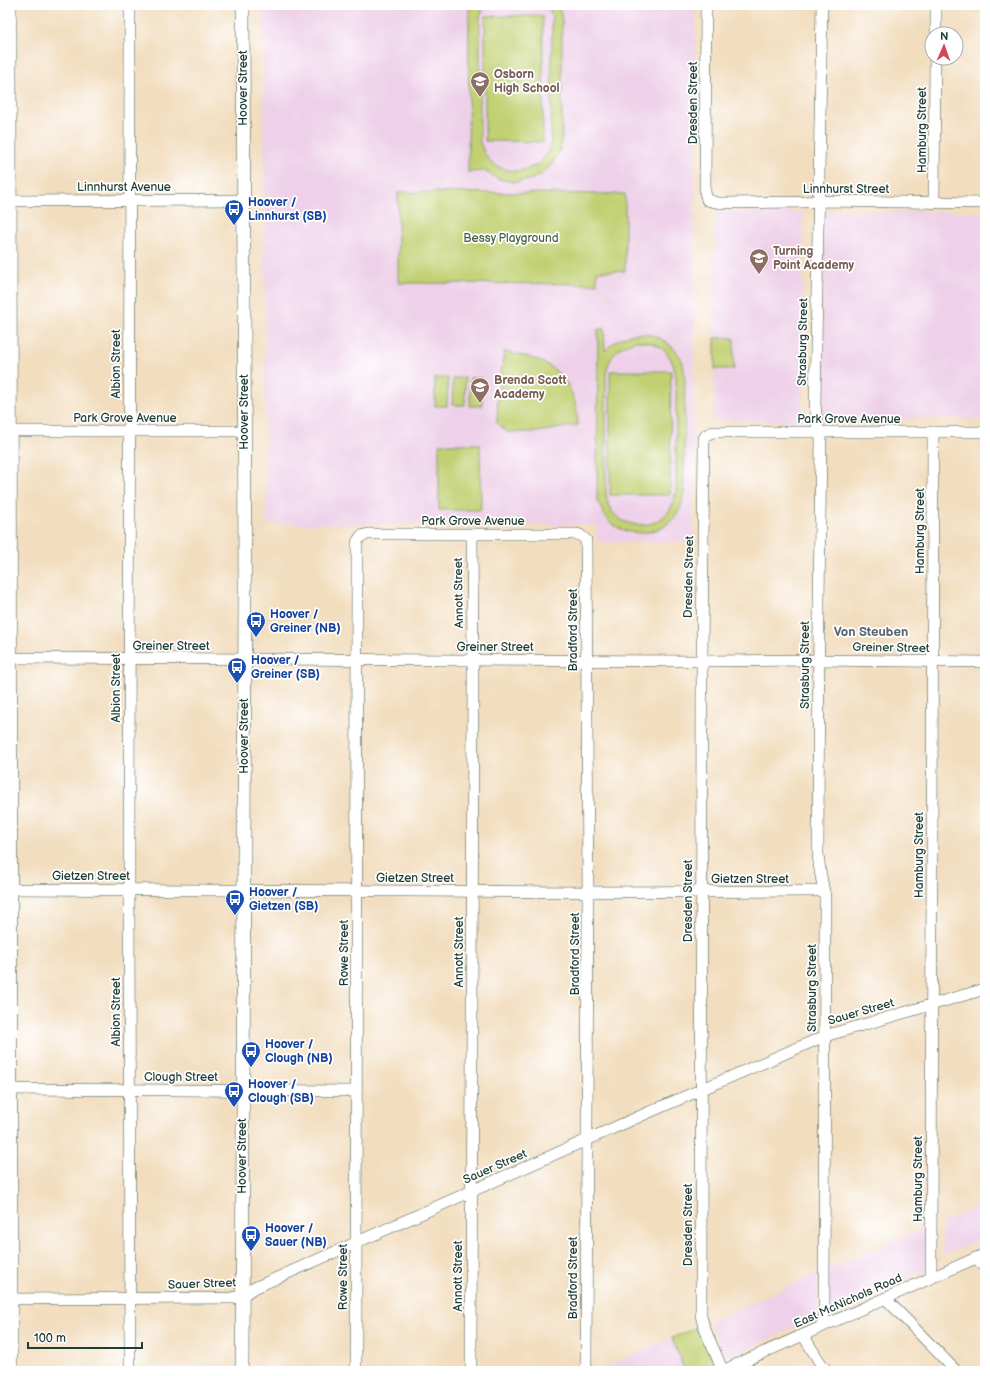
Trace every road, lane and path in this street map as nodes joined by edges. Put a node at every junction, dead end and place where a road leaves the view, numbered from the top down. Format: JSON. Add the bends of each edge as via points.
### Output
{"nodes":[{"id":1,"x":11,"y":5,"type":"edge"},
{"id":2,"x":130,"y":5,"type":"edge"},
{"id":3,"x":243,"y":5,"type":"edge"},
{"id":4,"x":706,"y":5,"type":"edge"},
{"id":5,"x":822,"y":5,"type":"edge"},
{"id":6,"x":936,"y":5,"type":"edge"},
{"id":7,"x":936,"y":26,"type":"edge"},
{"id":8,"x":935,"y":66,"type":"edge"},
{"id":9,"x":130,"y":200,"type":"junction"},
{"id":10,"x":243,"y":200,"type":"junction"},
{"id":11,"x":707,"y":200,"type":"joint"},
{"id":12,"x":8,"y":201,"type":"edge"},
{"id":13,"x":819,"y":201,"type":"junction"},
{"id":14,"x":934,"y":203,"type":"junction"},
{"id":15,"x":985,"y":203,"type":"edge"},
{"id":16,"x":8,"y":431,"type":"edge"},
{"id":17,"x":129,"y":431,"type":"junction"},
{"id":18,"x":244,"y":431,"type":"junction"},
{"id":19,"x":713,"y":432,"type":"joint"},
{"id":20,"x":818,"y":432,"type":"junction"},
{"id":21,"x":933,"y":432,"type":"junction"},
{"id":22,"x":985,"y":432,"type":"edge"},
{"id":23,"x":472,"y":534,"type":"junction"},
{"id":24,"x":361,"y":536,"type":"joint"},
{"id":25,"x":584,"y":538,"type":"joint"},
{"id":26,"x":8,"y":658,"type":"edge"},
{"id":27,"x":129,"y":658,"type":"junction"},
{"id":28,"x":244,"y":659,"type":"junction"},
{"id":29,"x":357,"y":659,"type":"junction"},
{"id":30,"x":473,"y":660,"type":"junction"},
{"id":31,"x":586,"y":660,"type":"junction"},
{"id":32,"x":818,"y":660,"type":"junction"},
{"id":33,"x":702,"y":661,"type":"junction"},
{"id":34,"x":932,"y":662,"type":"junction"},
{"id":35,"x":985,"y":662,"type":"edge"},
{"id":36,"x":8,"y":889,"type":"edge"},
{"id":37,"x":129,"y":890,"type":"junction"},
{"id":38,"x":244,"y":890,"type":"junction"},
{"id":39,"x":357,"y":890,"type":"junction"},
{"id":40,"x":473,"y":891,"type":"junction"},
{"id":41,"x":588,"y":892,"type":"junction"},
{"id":42,"x":701,"y":892,"type":"junction"},
{"id":43,"x":824,"y":892,"type":"junction"},
{"id":44,"x":985,"y":989,"type":"edge"},
{"id":45,"x":932,"y":1006,"type":"junction"},
{"id":46,"x":825,"y":1036,"type":"junction"},
{"id":47,"x":8,"y":1089,"type":"edge"},
{"id":48,"x":130,"y":1090,"type":"junction"},
{"id":49,"x":243,"y":1090,"type":"junction"},
{"id":50,"x":356,"y":1090,"type":"junction"},
{"id":51,"x":701,"y":1090,"type":"junction"},
{"id":52,"x":587,"y":1140,"type":"junction"},
{"id":53,"x":471,"y":1192,"type":"junction"},
{"id":54,"x":356,"y":1243,"type":"junction"},
{"id":55,"x":980,"y":1256,"type":"edge"},
{"id":56,"x":985,"y":1267,"type":"edge"},
{"id":57,"x":931,"y":1278,"type":"junction"},
{"id":58,"x":242,"y":1296,"type":"junction"},
{"id":59,"x":130,"y":1298,"type":"junction"},
{"id":60,"x":885,"y":1298,"type":"junction"},
{"id":61,"x":8,"y":1299,"type":"edge"},
{"id":62,"x":824,"y":1325,"type":"junction"},
{"id":63,"x":803,"y":1335,"type":"junction"},
{"id":64,"x":12,"y":1371,"type":"edge"},
{"id":65,"x":130,"y":1371,"type":"edge"},
{"id":66,"x":242,"y":1371,"type":"edge"},
{"id":67,"x":356,"y":1371,"type":"edge"},
{"id":68,"x":471,"y":1371,"type":"edge"},
{"id":69,"x":586,"y":1371,"type":"edge"},
{"id":70,"x":722,"y":1371,"type":"edge"},
{"id":71,"x":827,"y":1371,"type":"edge"},
{"id":72,"x":956,"y":1371,"type":"edge"}],
"edges":[{"from":1,"to":12,"type":"street"},
{"from":2,"to":9,"type":"street","name":"Albion Street"},
{"from":3,"to":10,"type":"main road","name":"Hoover Street"},
{"from":4,"to":11,"type":"street","name":"Dresden Street"},
{"from":5,"to":13,"type":"street","name":"Strasburg Street"},
{"from":6,"to":7,"type":"street"},
{"from":8,"to":14,"type":"street","name":"Hamburg Street"},
{"from":9,"to":10,"type":"street","name":"Linnhurst Avenue"},
{"from":9,"to":12,"type":"street","name":"Linnhurst Avenue"},
{"from":9,"to":17,"type":"street","name":"Albion Street"},
{"from":10,"to":18,"type":"main road","name":"Hoover Street"},
{"from":11,"to":13,"type":"street","name":"Linnhurst Street","via":[[719,203]]},
{"from":12,"to":16,"type":"street"},
{"from":13,"to":14,"type":"street","name":"Linnhurst Street"},
{"from":13,"to":20,"type":"street","name":"Strasburg Street","via":[[815,404]]},
{"from":14,"to":15,"type":"street","name":"Linnhurst Street"},
{"from":16,"to":17,"type":"street","name":"Park Grove Avenue"},
{"from":16,"to":26,"type":"street"},
{"from":17,"to":18,"type":"street","name":"Park Grove Avenue"},
{"from":17,"to":27,"type":"street","name":"Albion Street"},
{"from":18,"to":28,"type":"main road","name":"Hoover Street"},
{"from":19,"to":20,"type":"street","name":"Park Grove Avenue"},
{"from":19,"to":33,"type":"street","name":"Dresden Street","via":[[706,435],[704,442]]},
{"from":20,"to":21,"type":"street","name":"Park Grove Avenue"},
{"from":20,"to":32,"type":"street","name":"Strasburg Street","via":[[821,438]]},
{"from":21,"to":22,"type":"street","name":"Park Grove Avenue"},
{"from":21,"to":34,"type":"street","name":"Hamburg Street"},
{"from":23,"to":24,"type":"street","name":"Park Grove Avenue"},
{"from":23,"to":25,"type":"street","name":"Park Grove Avenue","via":[[577,534]]},
{"from":23,"to":30,"type":"street","name":"Annott Street"},
{"from":24,"to":29,"type":"street","name":"Rowe Street","via":[[357,542]]},
{"from":25,"to":31,"type":"street","name":"Bradford Street"},
{"from":26,"to":27,"type":"street","name":"Greiner Street"},
{"from":26,"to":36,"type":"street"},
{"from":27,"to":28,"type":"street","name":"Greiner Street"},
{"from":27,"to":37,"type":"street","name":"Albion Street"},
{"from":28,"to":29,"type":"street","name":"Greiner Street"},
{"from":28,"to":38,"type":"main road","name":"Hoover Street"},
{"from":29,"to":30,"type":"street","name":"Greiner Street"},
{"from":29,"to":39,"type":"street","name":"Rowe Street"},
{"from":30,"to":31,"type":"street","name":"Greiner Street"},
{"from":30,"to":40,"type":"street","name":"Annott Street"},
{"from":31,"to":33,"type":"street","name":"Greiner Street"},
{"from":31,"to":41,"type":"street","name":"Bradford Street"},
{"from":32,"to":33,"type":"street","name":"Greiner Street"},
{"from":32,"to":34,"type":"street","name":"Greiner Street"},
{"from":32,"to":43,"type":"street","name":"Strasburg Street","via":[[818,854]]},
{"from":33,"to":42,"type":"street","name":"Dresden Street"},
{"from":34,"to":35,"type":"street","name":"Greiner Street"},
{"from":34,"to":45,"type":"street","name":"Hamburg Street"},
{"from":36,"to":37,"type":"street","name":"Gietzen Street"},
{"from":36,"to":47,"type":"street"},
{"from":37,"to":38,"type":"street","name":"Gietzen Street"},
{"from":37,"to":48,"type":"street","name":"Albion Street"},
{"from":38,"to":39,"type":"street","name":"Gietzen Street"},
{"from":38,"to":49,"type":"main road","name":"Hoover Street"},
{"from":39,"to":40,"type":"street","name":"Gietzen Street"},
{"from":39,"to":50,"type":"street","name":"Rowe Street"},
{"from":40,"to":41,"type":"street","name":"Gietzen Street"},
{"from":40,"to":53,"type":"street","name":"Annott Street"},
{"from":41,"to":42,"type":"street","name":"Gietzen Street"},
{"from":41,"to":52,"type":"street","name":"Bradford Street"},
{"from":42,"to":43,"type":"street","name":"Gietzen Street"},
{"from":42,"to":51,"type":"street","name":"Dresden Street"},
{"from":43,"to":46,"type":"street","name":"Strasburg Street"},
{"from":44,"to":45,"type":"street","name":"Sauer Street"},
{"from":45,"to":46,"type":"street","name":"Sauer Street"},
{"from":45,"to":57,"type":"street","name":"Hamburg Street"},
{"from":46,"to":51,"type":"street","name":"Sauer Street"},
{"from":46,"to":62,"type":"street","name":"Strasburg Street"},
{"from":47,"to":48,"type":"street","name":"Clough Street"},
{"from":47,"to":61,"type":"street"},
{"from":48,"to":49,"type":"street","name":"Clough Street"},
{"from":48,"to":59,"type":"street","name":"Albion Street"},
{"from":49,"to":50,"type":"street","name":"Clough Street"},
{"from":49,"to":58,"type":"main road","name":"Hoover Street"},
{"from":50,"to":54,"type":"street","name":"Rowe Street"},
{"from":51,"to":52,"type":"street","name":"Sauer Street"},
{"from":51,"to":70,"type":"street","name":"Dresden Street","via":[[701,1315]]},
{"from":52,"to":53,"type":"street","name":"Sauer Street"},
{"from":52,"to":69,"type":"street","name":"Bradford Street"},
{"from":53,"to":54,"type":"street","name":"Sauer Street"},
{"from":53,"to":68,"type":"street","name":"Annott Street"},
{"from":54,"to":58,"type":"street","name":"Sauer Street","via":[[252,1289]]},
{"from":54,"to":67,"type":"street","name":"Rowe Street"},
{"from":55,"to":56,"type":"street"},
{"from":55,"to":57,"type":"street","name":"East McNichols Road"},
{"from":57,"to":60,"type":"street","name":"East McNichols Road"},
{"from":58,"to":59,"type":"street","name":"Sauer Street"},
{"from":58,"to":66,"type":"main road","name":"Hoover Street"},
{"from":59,"to":61,"type":"street","name":"Sauer Street"},
{"from":59,"to":65,"type":"street","name":"Albion Street"},
{"from":60,"to":62,"type":"street","name":"East McNichols Road"},
{"from":60,"to":72,"type":"street"},
{"from":61,"to":64,"type":"street"},
{"from":62,"to":63,"type":"street","name":"East McNichols Road"},
{"from":63,"to":70,"type":"street","name":"East McNichols Road"},
{"from":63,"to":71,"type":"street"}]}
